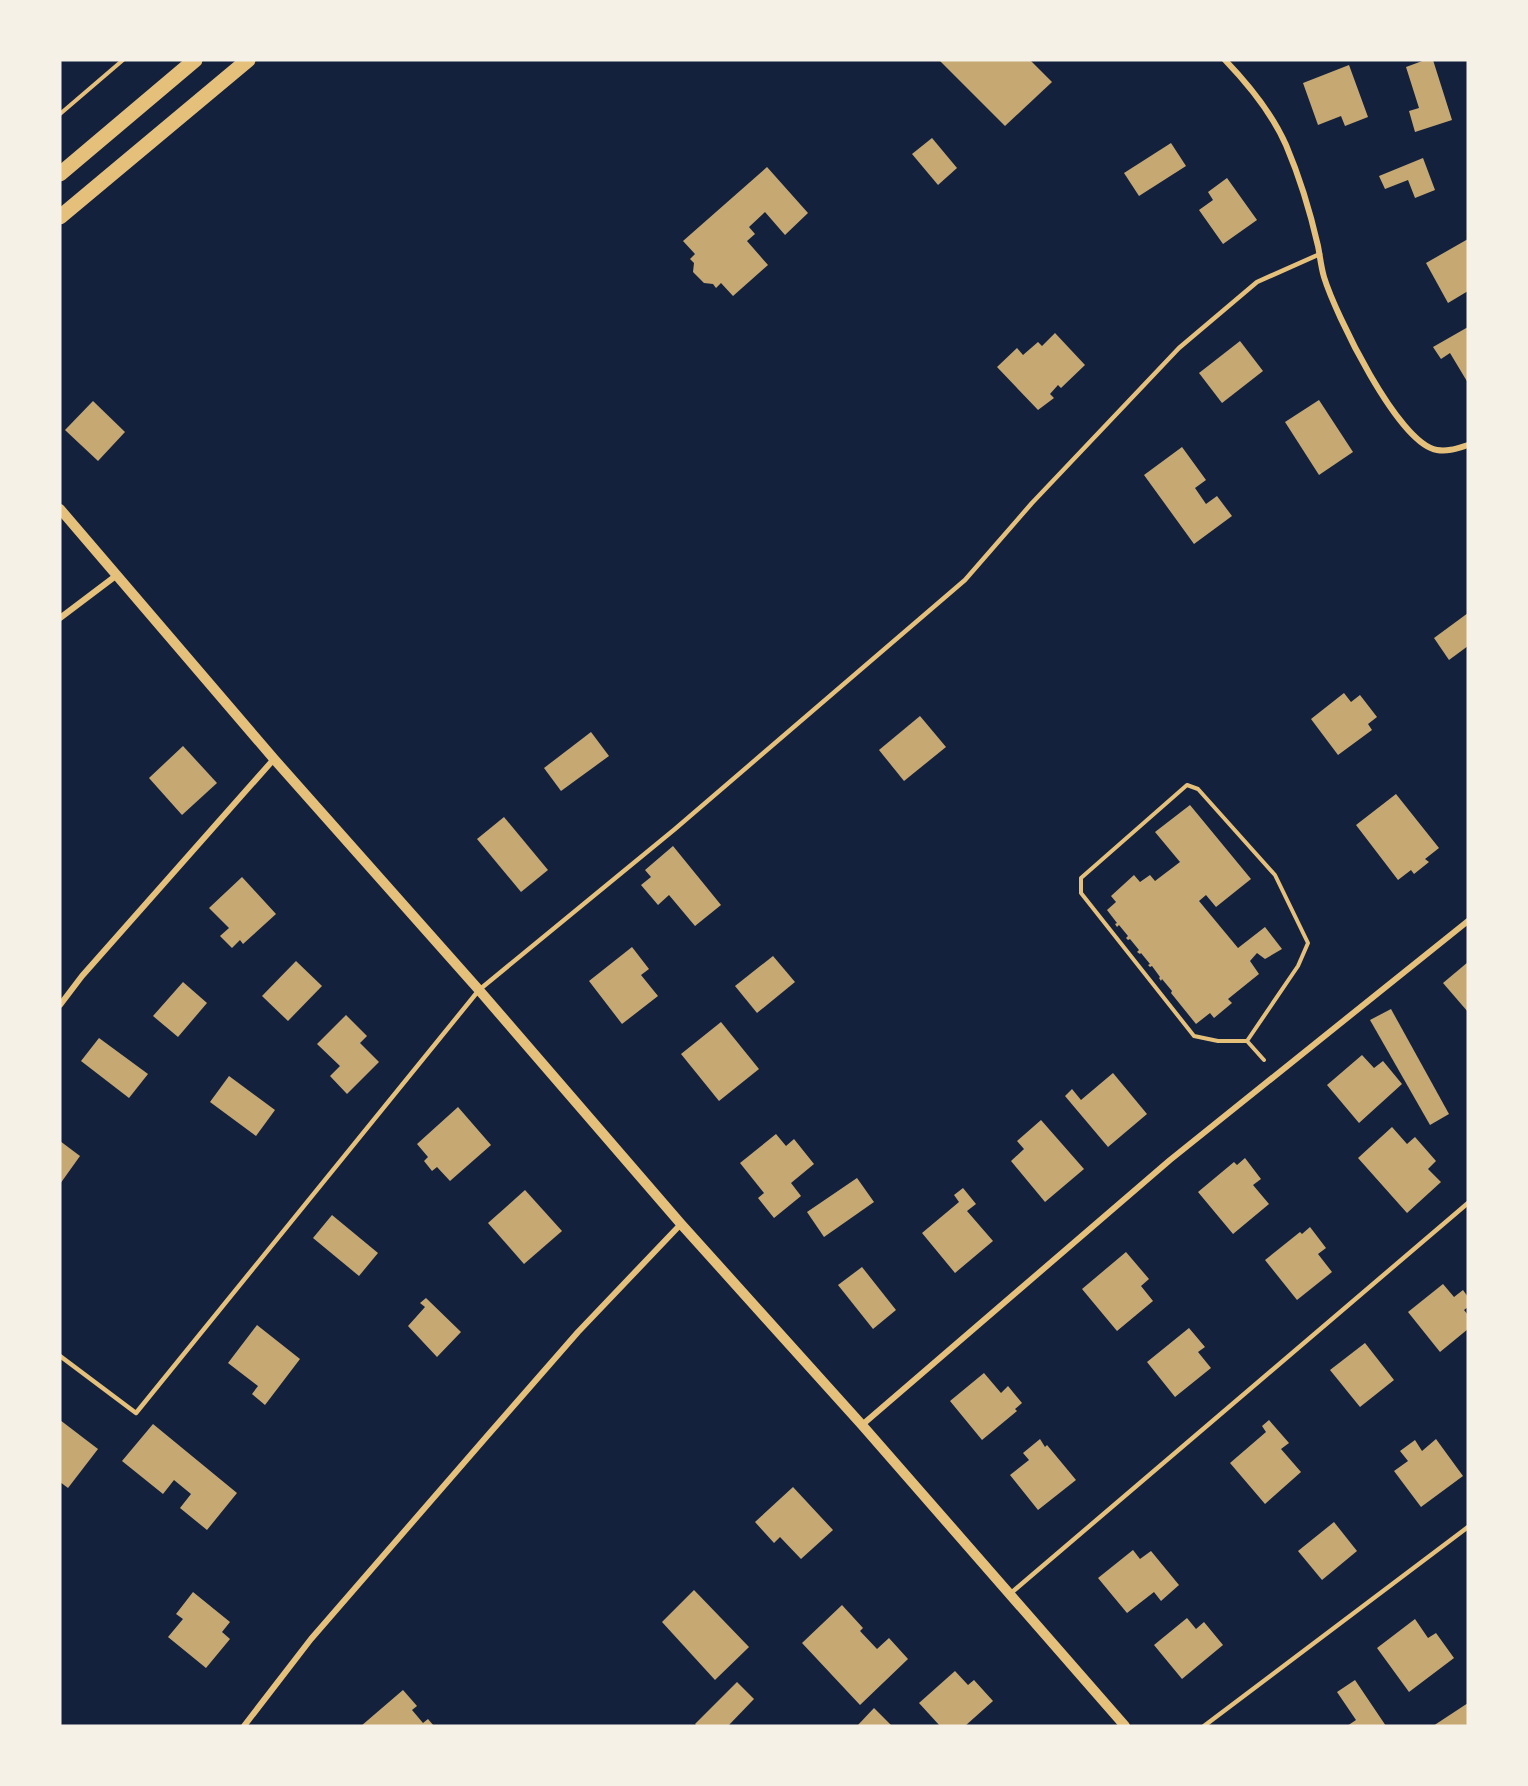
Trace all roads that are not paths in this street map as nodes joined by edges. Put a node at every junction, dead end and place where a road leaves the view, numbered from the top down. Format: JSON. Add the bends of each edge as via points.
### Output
{"nodes":[{"id":1,"x":195,"y":60,"type":"edge"},
{"id":2,"x":248,"y":60,"type":"edge"},
{"id":3,"x":1225,"y":60,"type":"edge"},
{"id":4,"x":60,"y":174,"type":"edge"},
{"id":5,"x":60,"y":217,"type":"edge"},
{"id":6,"x":1320,"y":254,"type":"junction"},
{"id":7,"x":1468,"y":445,"type":"edge"},
{"id":8,"x":60,"y":509,"type":"edge"},
{"id":9,"x":118,"y":574,"type":"junction"},
{"id":10,"x":60,"y":618,"type":"edge"},
{"id":11,"x":274,"y":759,"type":"junction"},
{"id":12,"x":1468,"y":921,"type":"edge"},
{"id":13,"x":479,"y":990,"type":"junction"},
{"id":14,"x":60,"y":1005,"type":"edge"},
{"id":15,"x":1468,"y":1203,"type":"edge"},
{"id":16,"x":681,"y":1224,"type":"junction"},
{"id":17,"x":60,"y":1356,"type":"edge"},
{"id":18,"x":862,"y":1425,"type":"junction"},
{"id":19,"x":1468,"y":1527,"type":"edge"},
{"id":20,"x":1011,"y":1593,"type":"junction"},
{"id":21,"x":244,"y":1726,"type":"edge"},
{"id":22,"x":1125,"y":1726,"type":"edge"},
{"id":23,"x":1203,"y":1726,"type":"edge"}],
"edges":[{"from":1,"to":4,"type":"main road"},
{"from":2,"to":5,"type":"main road"},
{"from":3,"to":6,"type":"street","via":[[1265,108],[1285,143],[1305,194]]},
{"from":6,"to":7,"type":"street","via":[[1324,276],[1348,336],[1398,417],[1427,447],[1450,450]]},
{"from":6,"to":13,"type":"lane","via":[[1257,282],[1179,348],[965,580],[675,830]]},
{"from":8,"to":9,"type":"street"},
{"from":9,"to":10,"type":"street"},
{"from":9,"to":11,"type":"street"},
{"from":11,"to":13,"type":"street"},
{"from":11,"to":14,"type":"street"},
{"from":12,"to":18,"type":"street","via":[[1170,1160]]},
{"from":13,"to":16,"type":"street"},
{"from":13,"to":17,"type":"lane","via":[[136,1413]]},
{"from":15,"to":20,"type":"lane"},
{"from":16,"to":18,"type":"street"},
{"from":16,"to":21,"type":"street","via":[[578,1332],[488,1435],[311,1639]]},
{"from":18,"to":20,"type":"street"},
{"from":19,"to":23,"type":"lane"},
{"from":20,"to":22,"type":"street"}]}
